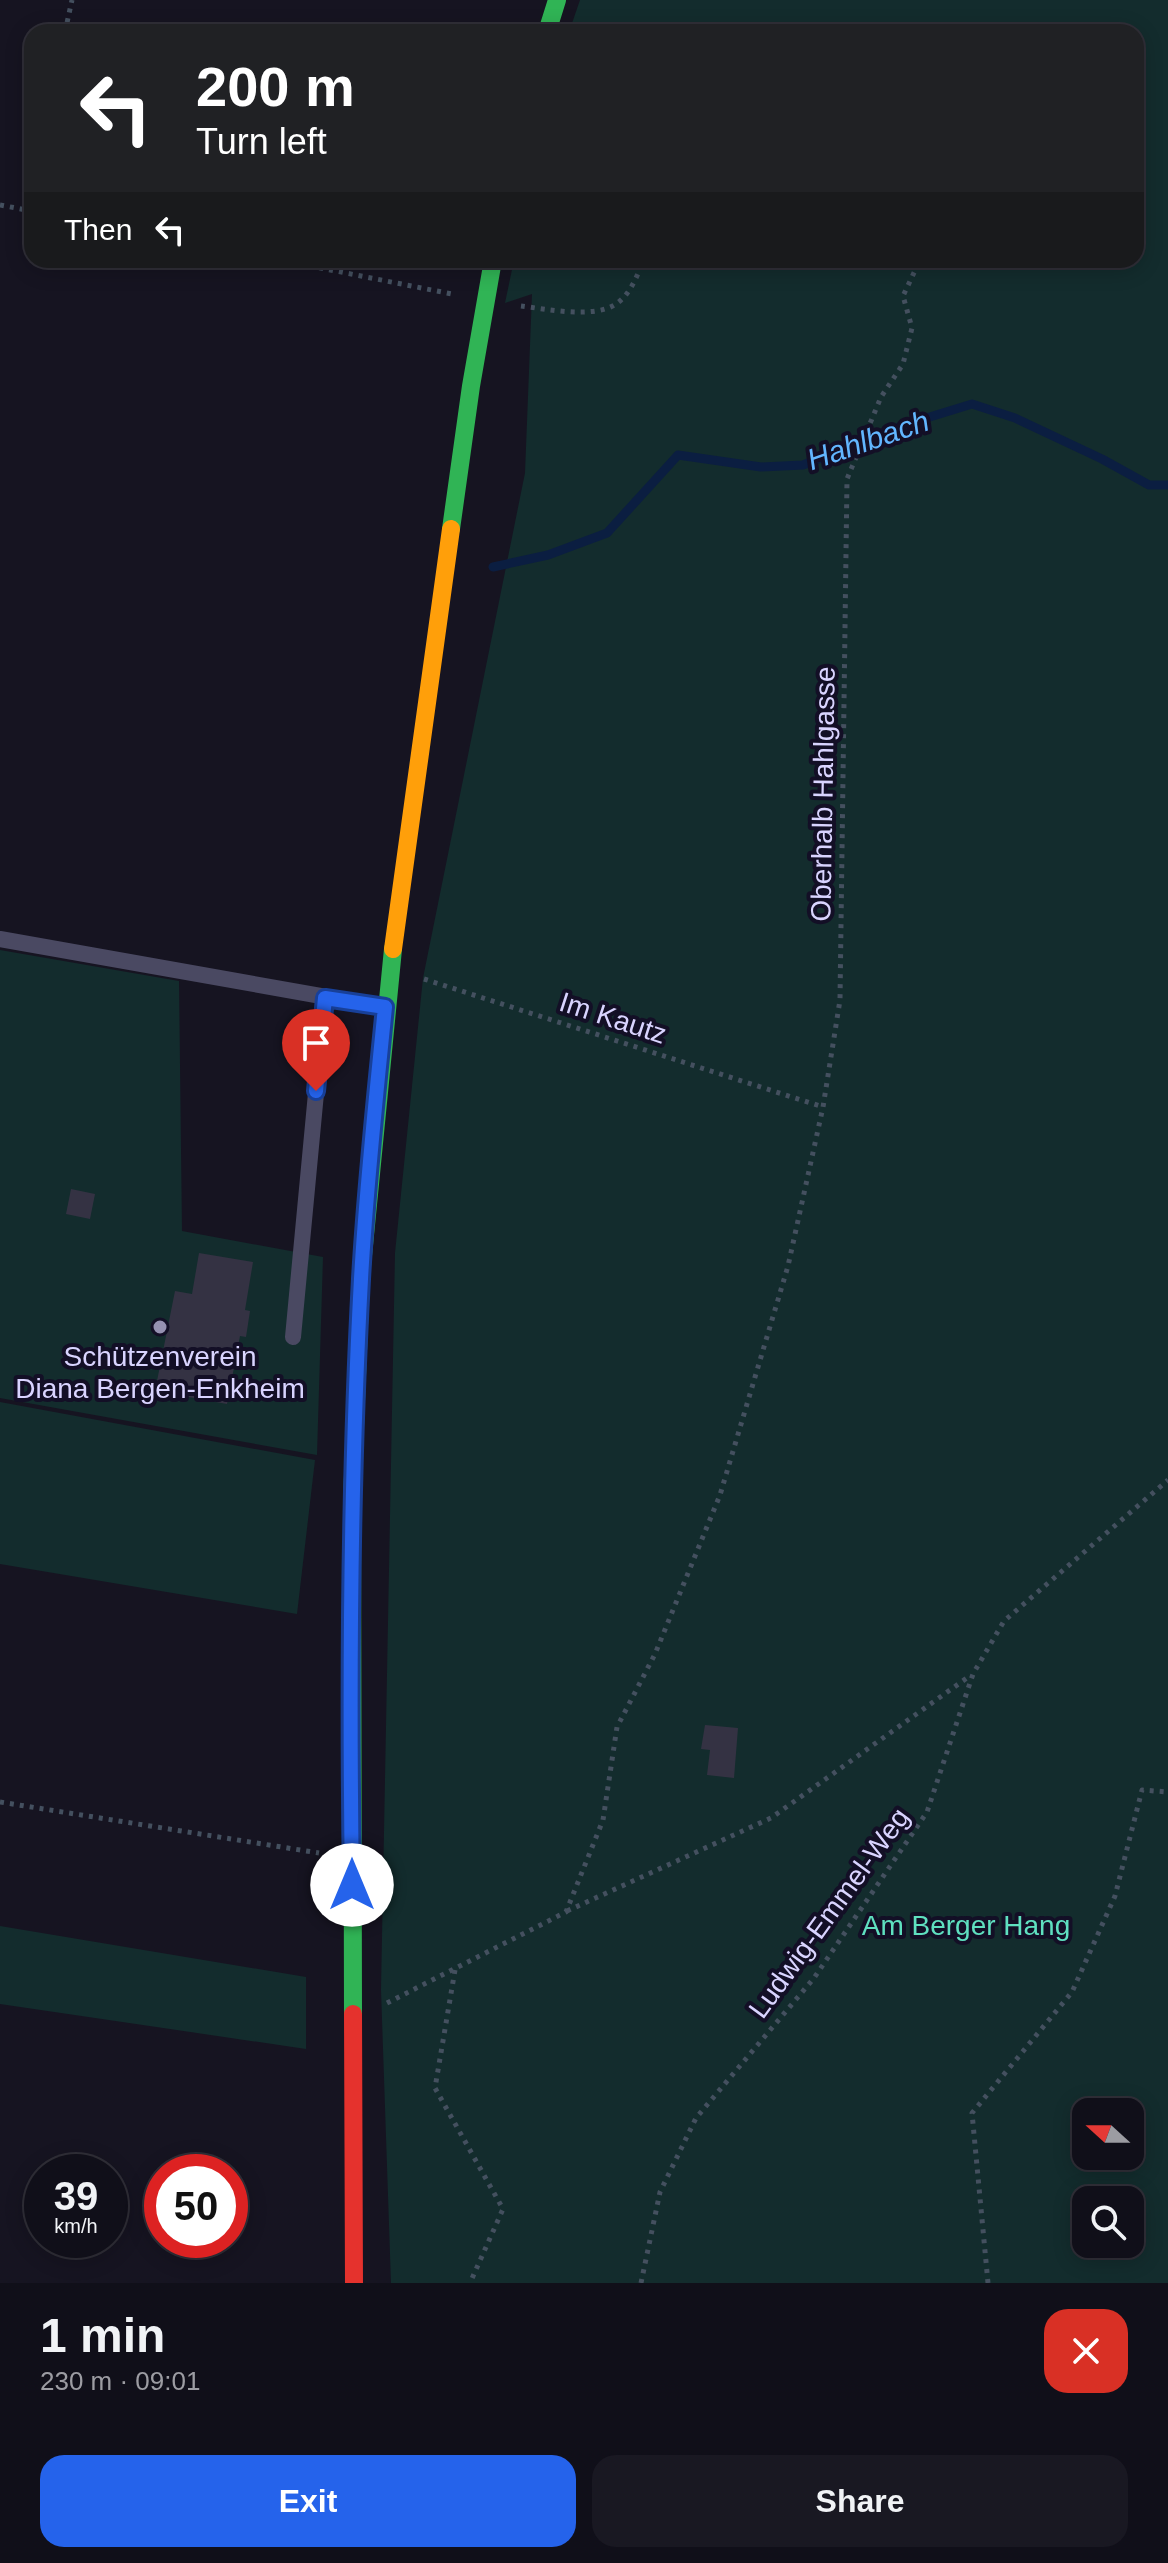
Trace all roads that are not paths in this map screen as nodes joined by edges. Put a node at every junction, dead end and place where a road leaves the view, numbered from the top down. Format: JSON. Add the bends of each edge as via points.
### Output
{"nodes":[{"id":1,"x":557,"y":0,"type":"edge"},
{"id":2,"x":550,"y":24,"type":"edge"},
{"id":3,"x":491,"y":268,"type":"edge"},
{"id":4,"x":0,"y":939,"type":"edge"},
{"id":5,"x":325,"y":998,"type":"junction"},
{"id":6,"x":385,"y":1007,"type":"junction"},
{"id":7,"x":293,"y":1337,"type":"dead end"},
{"id":8,"x":354,"y":2283,"type":"edge"}],
"edges":[{"from":1,"to":2,"type":"main road"},
{"from":3,"to":6,"type":"main road"},
{"from":4,"to":5,"type":"lane"},
{"from":5,"to":6,"type":"lane"},
{"from":5,"to":7,"type":"lane"},
{"from":6,"to":8,"type":"main road","via":[[361,1276],[352,1500]]}]}
